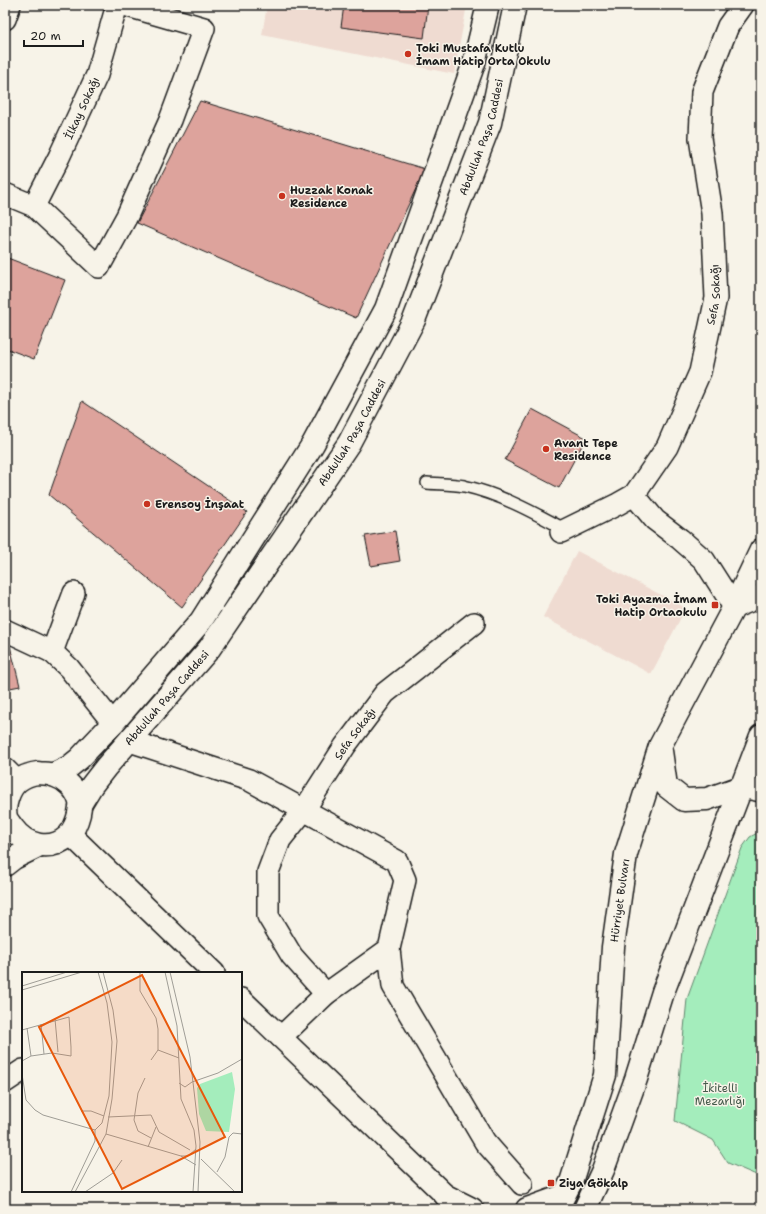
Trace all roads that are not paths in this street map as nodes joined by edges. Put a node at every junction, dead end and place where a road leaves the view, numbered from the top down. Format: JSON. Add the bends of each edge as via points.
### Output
{"nodes":[{"id":1,"x":10,"y":5,"type":"edge"},
{"id":2,"x":117,"y":5,"type":"edge"},
{"id":3,"x":124,"y":5,"type":"edge"},
{"id":4,"x":488,"y":5,"type":"edge"},
{"id":5,"x":515,"y":5,"type":"edge"},
{"id":6,"x":742,"y":5,"type":"edge"},
{"id":7,"x":5,"y":20,"type":"edge"},
{"id":8,"x":5,"y":194,"type":"edge"},
{"id":9,"x":34,"y":206,"type":"junction"},
{"id":10,"x":427,"y":483,"type":"dead end"},
{"id":11,"x":634,"y":495,"type":"junction"},
{"id":12,"x":563,"y":531,"type":"joint"},
{"id":13,"x":761,"y":550,"type":"edge"},
{"id":14,"x":74,"y":593,"type":"dead end"},
{"id":15,"x":761,"y":596,"type":"edge"},
{"id":16,"x":734,"y":607,"type":"junction"},
{"id":17,"x":474,"y":623,"type":"dead end"},
{"id":18,"x":5,"y":630,"type":"edge"},
{"id":19,"x":52,"y":652,"type":"junction"},
{"id":20,"x":113,"y":723,"type":"junction"},
{"id":21,"x":761,"y":736,"type":"edge"},
{"id":22,"x":130,"y":741,"type":"junction"},
{"id":23,"x":660,"y":746,"type":"junction"},
{"id":24,"x":52,"y":774,"type":"junction"},
{"id":25,"x":11,"y":775,"type":"edge"},
{"id":26,"x":751,"y":789,"type":"edge"},
{"id":27,"x":81,"y":803,"type":"junction"},
{"id":28,"x":304,"y":810,"type":"junction"},
{"id":29,"x":6,"y":819,"type":"edge"},
{"id":30,"x":70,"y":834,"type":"junction"},
{"id":31,"x":38,"y":846,"type":"junction"},
{"id":32,"x":5,"y":865,"type":"edge"},
{"id":33,"x":389,"y":949,"type":"junction"},
{"id":34,"x":213,"y":972,"type":"edge"},
{"id":35,"x":326,"y":994,"type":"junction"},
{"id":36,"x":242,"y":1000,"type":"edge"},
{"id":37,"x":281,"y":1037,"type":"junction"},
{"id":38,"x":22,"y":1071,"type":"edge"},
{"id":39,"x":5,"y":1082,"type":"edge"},
{"id":40,"x":522,"y":1184,"type":"dead end"},
{"id":41,"x":452,"y":1202,"type":"edge"},
{"id":42,"x":560,"y":1203,"type":"edge"},
{"id":43,"x":472,"y":1209,"type":"edge"},
{"id":44,"x":527,"y":1209,"type":"edge"},
{"id":45,"x":585,"y":1209,"type":"edge"}],
"edges":[{"from":1,"to":7,"type":"street"},
{"from":2,"to":9,"type":"street","name":"İlkay Sokağı","via":[[97,76]]},
{"from":3,"to":9,"type":"street","via":[[204,28],[170,120],[127,216],[99,267]]},
{"from":4,"to":20,"type":"main road","via":[[474,63],[386,309],[313,444],[201,621]]},
{"from":5,"to":22,"type":"main road","name":"Abdullah Paşa Caddesi","via":[[490,123],[414,320],[349,443],[209,649]]},
{"from":6,"to":11,"type":"street","name":"Sefa Sokağı","via":[[728,26],[702,92],[700,138],[712,213],[715,305],[700,372],[667,447]]},
{"from":8,"to":9,"type":"street"},
{"from":10,"to":12,"type":"lane","via":[[463,486],[495,495],[530,510]]},
{"from":11,"to":12,"type":"street","name":"Sefa Sokağı"},
{"from":11,"to":16,"type":"street","via":[[655,520],[704,560]]},
{"from":13,"to":16,"type":"main road","name":"Hürriyet Bulvarı"},
{"from":14,"to":19,"type":"street"},
{"from":15,"to":16,"type":"main road"},
{"from":16,"to":23,"type":"main road","name":"Hürriyet Bulvarı"},
{"from":17,"to":28,"type":"street","name":"Sefa Sokağı","via":[[385,693],[345,746]]},
{"from":18,"to":19,"type":"street"},
{"from":19,"to":20,"type":"street","via":[[69,668]]},
{"from":20,"to":24,"type":"main road","via":[[74,763]]},
{"from":21,"to":26,"type":"main road"},
{"from":22,"to":27,"type":"main road","name":"Abdullah Paşa Caddesi","via":[[106,767]]},
{"from":22,"to":28,"type":"street","via":[[249,780]]},
{"from":23,"to":26,"type":"main road","via":[[666,786],[684,800],[707,799]]},
{"from":23,"to":42,"type":"main road","name":"Hürriyet Bulvarı","via":[[626,854],[613,946],[605,1075],[571,1182]]},
{"from":24,"to":25,"type":"main road"},
{"from":24,"to":27,"type":"main road","via":[[72,787]]},
{"from":25,"to":29,"type":"main road"},
{"from":26,"to":45,"type":"main road","via":[[663,992],[636,1080]]},
{"from":27,"to":30,"type":"main road","via":[[75,826]]},
{"from":28,"to":33,"type":"street","via":[[397,861],[405,880]]},
{"from":28,"to":35,"type":"street","name":"Sefa Sokağı","via":[[280,840],[268,872],[268,916],[292,956]]},
{"from":29,"to":31,"type":"main road","via":[[20,836]]},
{"from":30,"to":31,"type":"main road","via":[[56,843]]},
{"from":30,"to":34,"type":"street"},
{"from":31,"to":32,"type":"main road"},
{"from":33,"to":35,"type":"street"},
{"from":33,"to":40,"type":"street","via":[[392,986],[485,1142]]},
{"from":35,"to":37,"type":"street"},
{"from":36,"to":37,"type":"street"},
{"from":37,"to":41,"type":"street"},
{"from":38,"to":39,"type":"street"},
{"from":41,"to":43,"type":"main road"},
{"from":42,"to":44,"type":"main road"}]}
